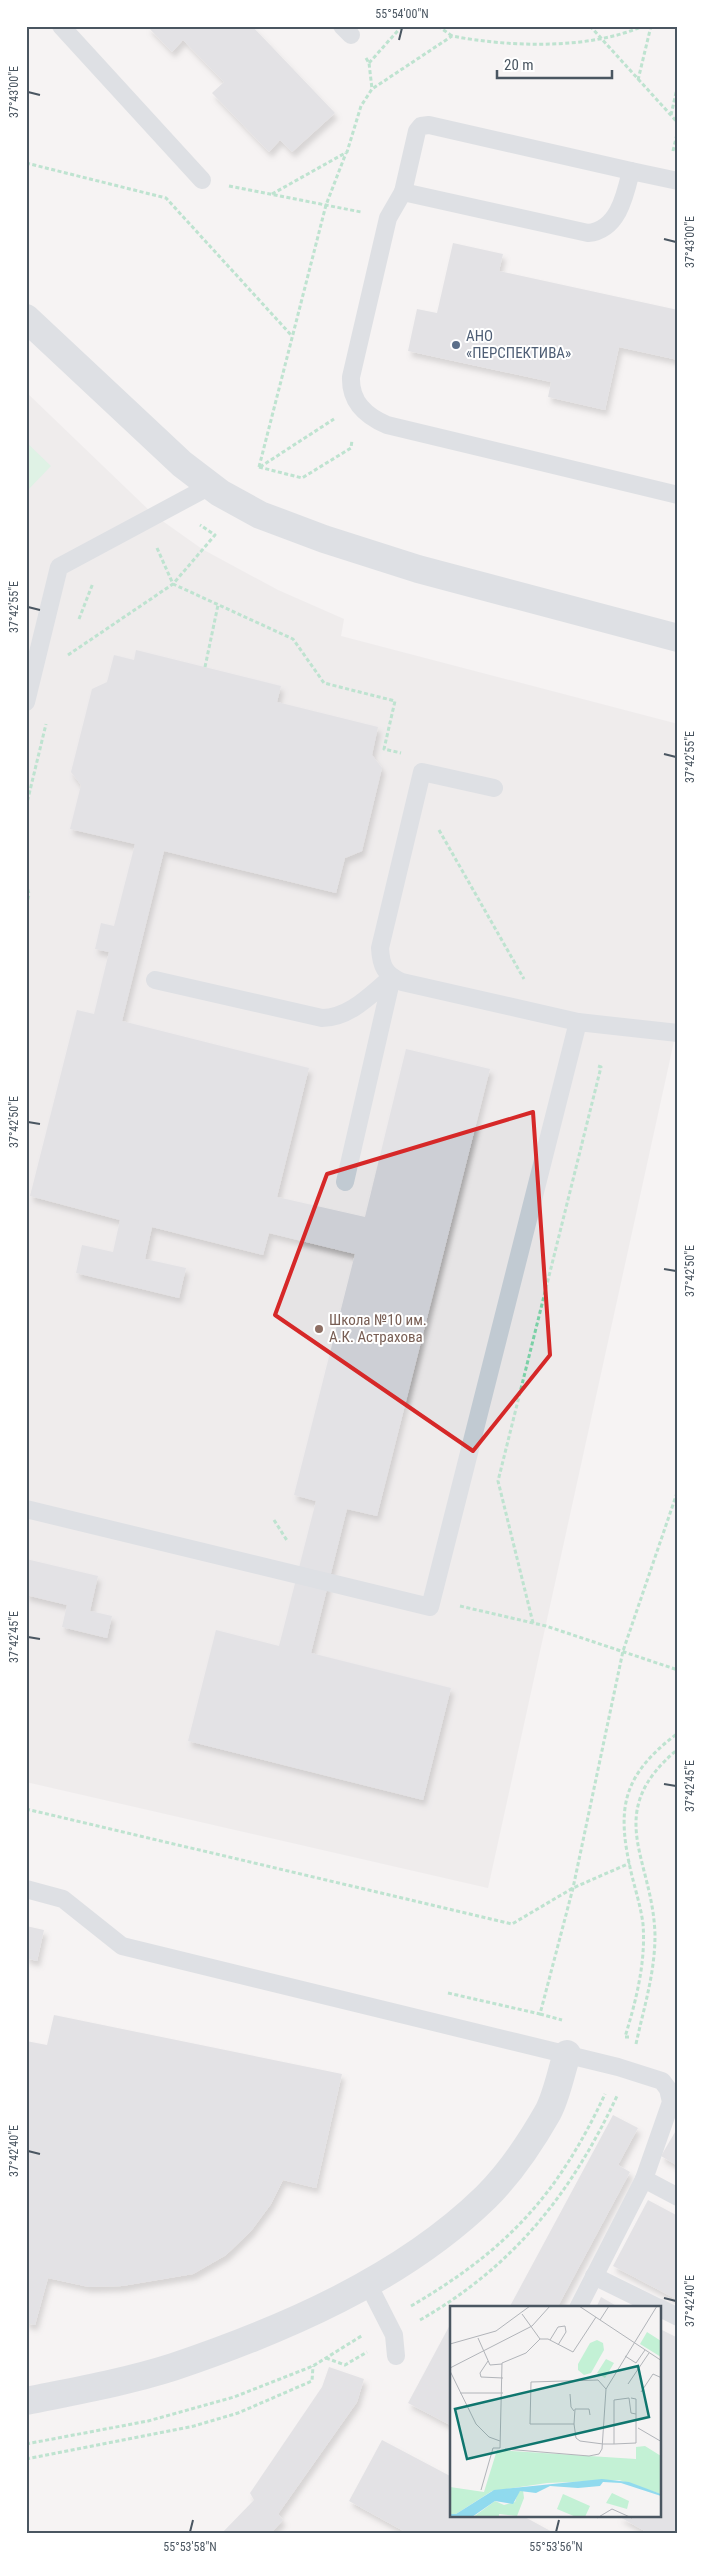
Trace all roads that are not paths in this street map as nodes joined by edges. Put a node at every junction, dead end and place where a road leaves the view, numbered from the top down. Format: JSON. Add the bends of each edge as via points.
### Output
{"nodes":[{"id":1,"x":61,"y":26,"type":"edge"},
{"id":2,"x":630,"y":171,"type":"junction"},
{"id":3,"x":202,"y":180,"type":"road end"},
{"id":4,"x":678,"y":181,"type":"edge"},
{"id":5,"x":403,"y":192,"type":"junction"},
{"id":6,"x":26,"y":318,"type":"edge"},
{"id":7,"x":210,"y":486,"type":"junction"},
{"id":8,"x":678,"y":495,"type":"edge"},
{"id":9,"x":678,"y":638,"type":"edge"},
{"id":10,"x":26,"y":702,"type":"edge"},
{"id":11,"x":494,"y":788,"type":"dead end"},
{"id":12,"x":392,"y":978,"type":"junction"},
{"id":13,"x":155,"y":980,"type":"dead end"},
{"id":14,"x":578,"y":1022,"type":"junction"},
{"id":15,"x":678,"y":1033,"type":"edge"},
{"id":16,"x":345,"y":1182,"type":"dead end"},
{"id":17,"x":26,"y":1508,"type":"edge"},
{"id":18,"x":26,"y":1889,"type":"edge"},
{"id":19,"x":566,"y":2054,"type":"junction"},
{"id":20,"x":644,"y":2179,"type":"junction"},
{"id":21,"x":678,"y":2198,"type":"edge"},
{"id":22,"x":594,"y":2276,"type":"junction"},
{"id":23,"x":367,"y":2282,"type":"junction"},
{"id":24,"x":579,"y":2306,"type":"edge"},
{"id":25,"x":656,"y":2306,"type":"edge"},
{"id":26,"x":662,"y":2309,"type":"edge"},
{"id":27,"x":678,"y":2317,"type":"edge"},
{"id":28,"x":396,"y":2356,"type":"dead end"},
{"id":29,"x":26,"y":2401,"type":"edge"}],
"edges":[{"from":1,"to":3,"type":"lane"},
{"from":2,"to":4,"type":"lane"},
{"from":2,"to":5,"type":"lane","via":[[616,215],[598,232],[588,233]]},
{"from":2,"to":5,"type":"lane","via":[[429,125],[421,126],[417,131]]},
{"from":5,"to":8,"type":"lane","via":[[388,218],[351,377],[350,388],[358,404],[373,419],[387,425]]},
{"from":6,"to":7,"type":"street","via":[[182,464]]},
{"from":7,"to":9,"type":"street","via":[[260,515],[324,539],[418,569]]},
{"from":7,"to":10,"type":"lane","via":[[59,567]]},
{"from":11,"to":12,"type":"lane","via":[[422,772],[380,948],[384,970]]},
{"from":12,"to":13,"type":"lane","via":[[346,1013],[334,1018]]},
{"from":12,"to":14,"type":"lane"},
{"from":12,"to":16,"type":"lane"},
{"from":14,"to":15,"type":"lane"},
{"from":14,"to":17,"type":"lane","via":[[430,1607]]},
{"from":18,"to":19,"type":"lane","via":[[63,1899],[122,1946]]},
{"from":19,"to":20,"type":"lane","via":[[646,2075],[662,2081],[668,2089],[671,2102]]},
{"from":19,"to":23,"type":"street","via":[[549,2110],[520,2156],[486,2196],[447,2230]]},
{"from":20,"to":21,"type":"lane"},
{"from":20,"to":22,"type":"lane"},
{"from":22,"to":24,"type":"lane"},
{"from":22,"to":25,"type":"lane"},
{"from":23,"to":28,"type":"lane","via":[[394,2335]]},
{"from":23,"to":29,"type":"street","via":[[264,2332],[172,2367]]},
{"from":26,"to":27,"type":"lane"}]}
